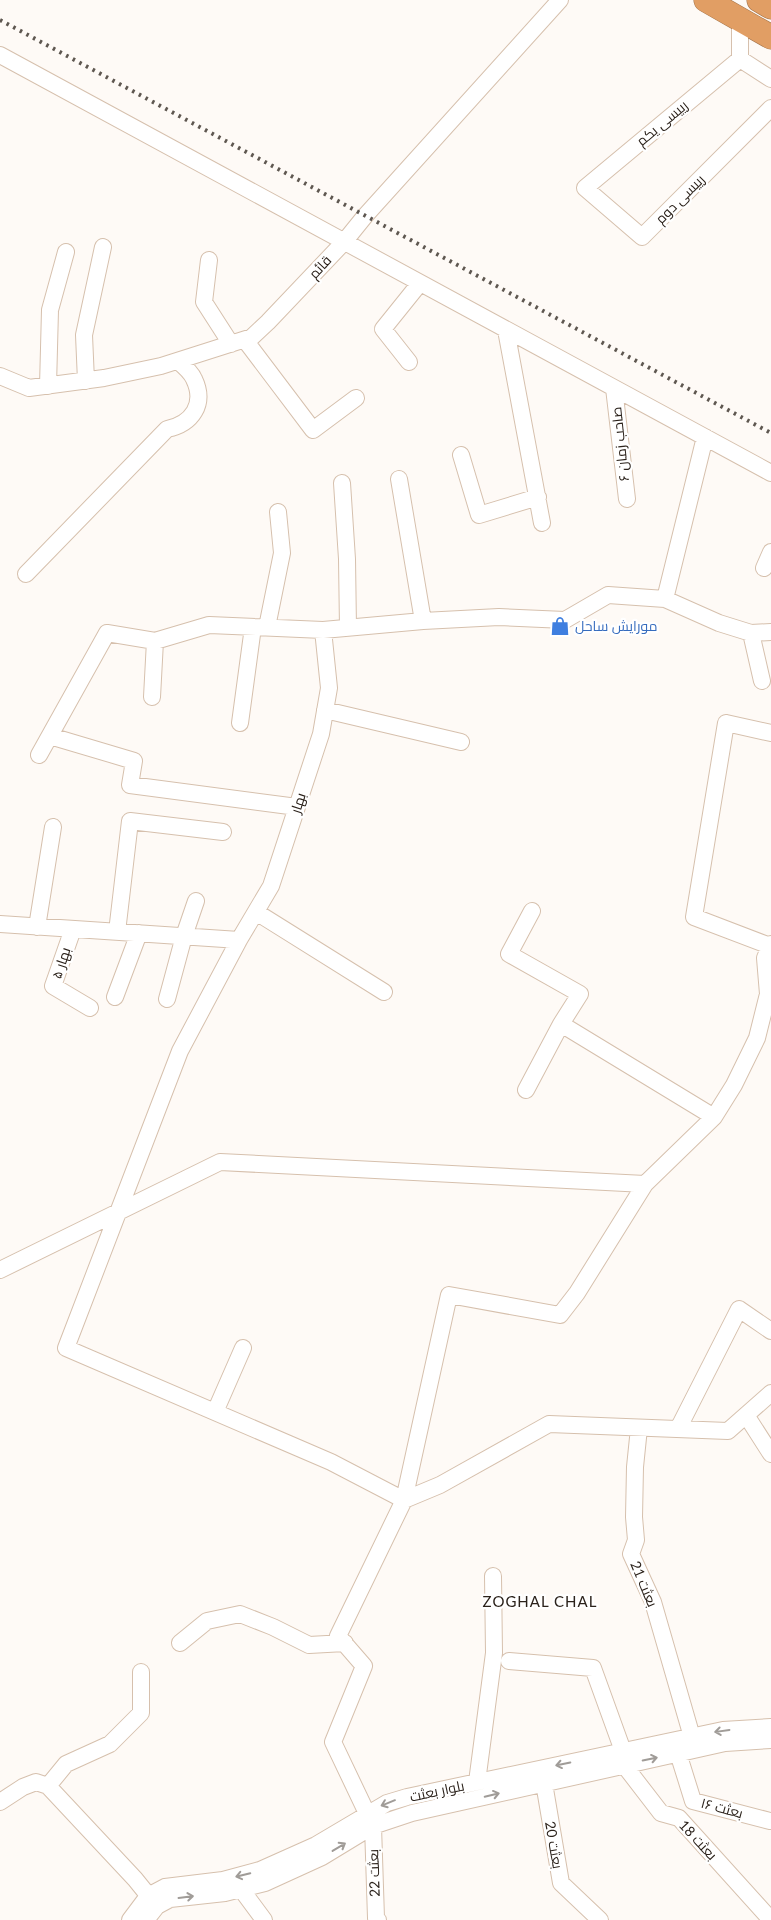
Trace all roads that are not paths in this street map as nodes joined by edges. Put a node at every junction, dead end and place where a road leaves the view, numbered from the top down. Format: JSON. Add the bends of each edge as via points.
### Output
{"nodes":[{"id":1,"x":560,"y":0,"type":"edge"},
{"id":2,"x":706,"y":0,"type":"edge"},
{"id":3,"x":759,"y":0,"type":"edge"},
{"id":4,"x":771,"y":7,"type":"edge"},
{"id":5,"x":740,"y":20,"type":"junction"},
{"id":6,"x":771,"y":37,"type":"edge"},
{"id":7,"x":0,"y":55,"type":"edge"},
{"id":8,"x":740,"y":59,"type":"junction"},
{"id":9,"x":771,"y":79,"type":"edge"},
{"id":10,"x":771,"y":108,"type":"edge"},
{"id":11,"x":585,"y":188,"type":"joint"},
{"id":12,"x":344,"y":242,"type":"junction"},
{"id":13,"x":104,"y":247,"type":"dead end"},
{"id":14,"x":66,"y":252,"type":"dead end"},
{"id":15,"x":209,"y":260,"type":"dead end"},
{"id":16,"x":420,"y":283,"type":"junction"},
{"id":17,"x":506,"y":330,"type":"junction"},
{"id":18,"x":238,"y":342,"type":"junction"},
{"id":19,"x":178,"y":360,"type":"junction"},
{"id":20,"x":408,"y":362,"type":"dead end"},
{"id":21,"x":0,"y":376,"type":"edge"},
{"id":22,"x":86,"y":380,"type":"junction"},
{"id":23,"x":48,"y":386,"type":"junction"},
{"id":24,"x":614,"y":388,"type":"junction"},
{"id":25,"x":356,"y":398,"type":"dead end"},
{"id":26,"x":705,"y":437,"type":"junction"},
{"id":27,"x":461,"y":455,"type":"dead end"},
{"id":28,"x":771,"y":473,"type":"edge"},
{"id":29,"x":399,"y":479,"type":"dead end"},
{"id":30,"x":342,"y":483,"type":"dead end"},
{"id":31,"x":538,"y":497,"type":"junction"},
{"id":32,"x":627,"y":499,"type":"dead end"},
{"id":33,"x":278,"y":512,"type":"dead end"},
{"id":34,"x":542,"y":523,"type":"dead end"},
{"id":35,"x":771,"y":552,"type":"edge"},
{"id":36,"x":764,"y":568,"type":"dead end"},
{"id":37,"x":26,"y":574,"type":"dead end"},
{"id":38,"x":665,"y":599,"type":"junction"},
{"id":39,"x":422,"y":621,"type":"junction"},
{"id":40,"x":260,"y":627,"type":"junction"},
{"id":41,"x":348,"y":628,"type":"junction"},
{"id":42,"x":323,"y":630,"type":"junction"},
{"id":43,"x":771,"y":632,"type":"edge"},
{"id":44,"x":750,"y":633,"type":"junction"},
{"id":45,"x":155,"y":641,"type":"junction"},
{"id":46,"x":762,"y":681,"type":"dead end"},
{"id":47,"x":152,"y":697,"type":"dead end"},
{"id":48,"x":325,"y":710,"type":"junction"},
{"id":49,"x":240,"y":723,"type":"dead end"},
{"id":50,"x":771,"y":733,"type":"edge"},
{"id":51,"x":50,"y":736,"type":"junction"},
{"id":52,"x":461,"y":742,"type":"dead end"},
{"id":53,"x":39,"y":755,"type":"dead end"},
{"id":54,"x":297,"y":807,"type":"junction"},
{"id":55,"x":52,"y":828,"type":"dead end"},
{"id":56,"x":223,"y":832,"type":"dead end"},
{"id":57,"x":196,"y":901,"type":"dead end"},
{"id":58,"x":532,"y":911,"type":"dead end"},
{"id":59,"x":256,"y":912,"type":"junction"},
{"id":60,"x":0,"y":924,"type":"edge"},
{"id":61,"x":37,"y":926,"type":"junction"},
{"id":62,"x":72,"y":929,"type":"junction"},
{"id":63,"x":118,"y":932,"type":"junction"},
{"id":64,"x":139,"y":933,"type":"junction"},
{"id":65,"x":184,"y":936,"type":"junction"},
{"id":66,"x":239,"y":940,"type":"junction"},
{"id":67,"x":770,"y":945,"type":"edge"},
{"id":68,"x":384,"y":992,"type":"dead end"},
{"id":69,"x":769,"y":994,"type":"edge"},
{"id":70,"x":115,"y":997,"type":"dead end"},
{"id":71,"x":167,"y":999,"type":"dead end"},
{"id":72,"x":90,"y":1008,"type":"dead end"},
{"id":73,"x":561,"y":1024,"type":"junction"},
{"id":74,"x":526,"y":1090,"type":"dead end"},
{"id":75,"x":714,"y":1118,"type":"junction"},
{"id":76,"x":646,"y":1184,"type":"junction"},
{"id":77,"x":120,"y":1211,"type":"junction"},
{"id":78,"x":0,"y":1270,"type":"edge"},
{"id":79,"x":771,"y":1331,"type":"edge"},
{"id":80,"x":243,"y":1348,"type":"dead end"},
{"id":81,"x":771,"y":1393,"type":"edge"},
{"id":82,"x":215,"y":1412,"type":"junction"},
{"id":83,"x":746,"y":1415,"type":"junction"},
{"id":84,"x":639,"y":1428,"type":"junction"},
{"id":85,"x":678,"y":1429,"type":"junction"},
{"id":86,"x":771,"y":1454,"type":"edge"},
{"id":87,"x":404,"y":1500,"type":"junction"},
{"id":88,"x":493,"y":1576,"type":"dead end"},
{"id":89,"x":180,"y":1643,"type":"dead end"},
{"id":90,"x":345,"y":1644,"type":"junction"},
{"id":91,"x":509,"y":1661,"type":"dead end"},
{"id":92,"x":142,"y":1672,"type":"dead end"},
{"id":93,"x":771,"y":1727,"type":"edge"},
{"id":94,"x":692,"y":1736,"type":"junction"},
{"id":95,"x":771,"y":1740,"type":"edge"},
{"id":96,"x":678,"y":1753,"type":"junction"},
{"id":97,"x":624,"y":1758,"type":"junction"},
{"id":98,"x":477,"y":1782,"type":"junction"},
{"id":99,"x":544,"y":1783,"type":"junction"},
{"id":100,"x":48,"y":1786,"type":"junction"},
{"id":101,"x":0,"y":1802,"type":"edge"},
{"id":102,"x":370,"y":1820,"type":"junction"},
{"id":103,"x":770,"y":1821,"type":"edge"},
{"id":104,"x":241,"y":1888,"type":"junction"},
{"id":105,"x":153,"y":1901,"type":"junction"},
{"id":106,"x":130,"y":1920,"type":"edge"},
{"id":107,"x":146,"y":1920,"type":"edge"},
{"id":108,"x":264,"y":1920,"type":"edge"},
{"id":109,"x":378,"y":1920,"type":"edge"},
{"id":110,"x":600,"y":1920,"type":"edge"},
{"id":111,"x":771,"y":1920,"type":"edge"}],
"edges":[{"from":1,"to":12,"type":"street","name":"قائم"},
{"from":2,"to":5,"type":"highway"},
{"from":3,"to":4,"type":"highway"},
{"from":5,"to":6,"type":"highway"},
{"from":5,"to":8,"type":"street"},
{"from":7,"to":12,"type":"street"},
{"from":8,"to":9,"type":"street"},
{"from":8,"to":11,"type":"street","name":"رییسی یکم"},
{"from":10,"to":11,"type":"street","name":"رییسی دوم","via":[[642,236]]},
{"from":12,"to":16,"type":"street"},
{"from":12,"to":18,"type":"street","name":"قائم","via":[[252,338]]},
{"from":13,"to":22,"type":"street","via":[[84,335]]},
{"from":14,"to":23,"type":"street","via":[[50,310]]},
{"from":15,"to":18,"type":"street","via":[[204,302]]},
{"from":16,"to":17,"type":"street"},
{"from":16,"to":20,"type":"street","via":[[383,329]]},
{"from":17,"to":24,"type":"street"},
{"from":17,"to":31,"type":"street"},
{"from":18,"to":19,"type":"street","name":"قائم"},
{"from":18,"to":25,"type":"street","via":[[313,430]]},
{"from":19,"to":22,"type":"street","name":"قائم"},
{"from":19,"to":37,"type":"street","via":[[194,376],[198,390],[198,403],[188,421],[167,429]]},
{"from":21,"to":23,"type":"street","name":"قائم","via":[[29,388]]},
{"from":22,"to":23,"type":"street","name":"قائم"},
{"from":24,"to":26,"type":"street"},
{"from":24,"to":32,"type":"street","name":"صاحب زمان ۶"},
{"from":26,"to":28,"type":"street"},
{"from":26,"to":38,"type":"street"},
{"from":27,"to":31,"type":"street","via":[[479,515]]},
{"from":29,"to":39,"type":"street"},
{"from":30,"to":41,"type":"street"},
{"from":31,"to":34,"type":"street"},
{"from":33,"to":40,"type":"street","via":[[282,553]]},
{"from":35,"to":36,"type":"street"},
{"from":38,"to":39,"type":"street","via":[[608,596],[565,620],[500,617]]},
{"from":38,"to":44,"type":"street"},
{"from":39,"to":41,"type":"street"},
{"from":40,"to":42,"type":"street"},
{"from":40,"to":45,"type":"street","via":[[209,624]]},
{"from":40,"to":49,"type":"street"},
{"from":41,"to":42,"type":"street"},
{"from":42,"to":48,"type":"street","name":"بهار","via":[[329,688]]},
{"from":43,"to":44,"type":"street"},
{"from":44,"to":46,"type":"street"},
{"from":45,"to":47,"type":"street"},
{"from":45,"to":51,"type":"street","via":[[107,633]]},
{"from":48,"to":52,"type":"street"},
{"from":48,"to":54,"type":"street","name":"بهار","via":[[321,734]]},
{"from":50,"to":67,"type":"street","via":[[726,723],[694,917]]},
{"from":51,"to":53,"type":"street"},
{"from":51,"to":54,"type":"street","via":[[134,761],[130,785]]},
{"from":54,"to":59,"type":"street","name":"بهار","via":[[271,886]]},
{"from":55,"to":61,"type":"street"},
{"from":56,"to":63,"type":"street","via":[[130,821]]},
{"from":57,"to":65,"type":"street"},
{"from":58,"to":73,"type":"street","via":[[509,954],[580,994]]},
{"from":59,"to":66,"type":"street","name":"بهار"},
{"from":59,"to":68,"type":"street"},
{"from":60,"to":61,"type":"street"},
{"from":61,"to":62,"type":"street"},
{"from":62,"to":63,"type":"street"},
{"from":62,"to":72,"type":"street","name":"بهار ۵","via":[[53,986]]},
{"from":63,"to":64,"type":"street"},
{"from":64,"to":65,"type":"street"},
{"from":64,"to":70,"type":"street"},
{"from":65,"to":66,"type":"street"},
{"from":65,"to":71,"type":"street"},
{"from":66,"to":77,"type":"street","name":"بهار","via":[[180,1051]]},
{"from":67,"to":69,"type":"street","via":[[765,958]]},
{"from":69,"to":75,"type":"street","via":[[757,1038]]},
{"from":73,"to":74,"type":"street"},
{"from":73,"to":75,"type":"street"},
{"from":75,"to":76,"type":"street"},
{"from":76,"to":77,"type":"street","via":[[220,1162]]},
{"from":76,"to":87,"type":"street","via":[[560,1315],[449,1296]]},
{"from":77,"to":78,"type":"street"},
{"from":77,"to":82,"type":"street","name":"بهار","via":[[66,1348]]},
{"from":79,"to":85,"type":"street","via":[[739,1309]]},
{"from":80,"to":82,"type":"street"},
{"from":81,"to":83,"type":"street"},
{"from":82,"to":87,"type":"street","via":[[331,1462]]},
{"from":83,"to":85,"type":"street","via":[[728,1431]]},
{"from":83,"to":86,"type":"street"},
{"from":84,"to":85,"type":"street"},
{"from":84,"to":87,"type":"street","via":[[549,1424],[440,1485]]},
{"from":84,"to":94,"type":"street","name":"بعثت 21","via":[[634,1516],[636,1540],[631,1554],[653,1602]]},
{"from":87,"to":90,"type":"street","via":[[338,1636]]},
{"from":88,"to":98,"type":"street","via":[[494,1653]]},
{"from":89,"to":90,"type":"street","via":[[207,1621],[240,1614],[309,1645]]},
{"from":90,"to":102,"type":"street","via":[[364,1666],[332,1742]]},
{"from":91,"to":97,"type":"street","name":"بعثت 18","via":[[593,1668]]},
{"from":92,"to":100,"type":"street","via":[[141,1713],[110,1744],[66,1764]]},
{"from":93,"to":94,"type":"street","name":"بلوار بعثت","one_way":true},
{"from":94,"to":97,"type":"street","name":"بلوار بعثت"},
{"from":95,"to":96,"type":"street","name":"بلوار بعثت","via":[[725,1743]]},
{"from":97,"to":96,"type":"street","name":"بلوار بعثت","one_way":true},
{"from":96,"to":103,"type":"street","name":"بعثت ۱۶","via":[[693,1801]]},
{"from":97,"to":98,"type":"street","name":"بلوار بعثت","one_way":true},
{"from":97,"to":99,"type":"street","name":"بلوار بعثت"},
{"from":97,"to":111,"type":"street","name":"بعثت 18","via":[[661,1813],[679,1818]]},
{"from":98,"to":102,"type":"street","name":"بلوار بعثت","one_way":true,"via":[[387,1803]]},
{"from":102,"to":99,"type":"street","name":"بلوار بعثت","one_way":true},
{"from":99,"to":110,"type":"street","name":"بعثت 20","via":[[561,1883]]},
{"from":100,"to":101,"type":"street","via":[[36,1782]]},
{"from":100,"to":105,"type":"street"},
{"from":104,"to":102,"type":"street","name":"بلوار بعثت","one_way":true,"via":[[265,1883],[322,1857]]},
{"from":102,"to":105,"type":"street","name":"بلوار بعثت","one_way":true,"via":[[260,1870],[222,1880],[165,1887]]},
{"from":102,"to":109,"type":"street","name":"بعثت 22"},
{"from":105,"to":104,"type":"street","name":"بلوار بعثت","one_way":true,"via":[[225,1893]]},
{"from":104,"to":108,"type":"street"},
{"from":105,"to":106,"type":"street"},
{"from":105,"to":107,"type":"street","name":"بلوار بعثت"}]}
